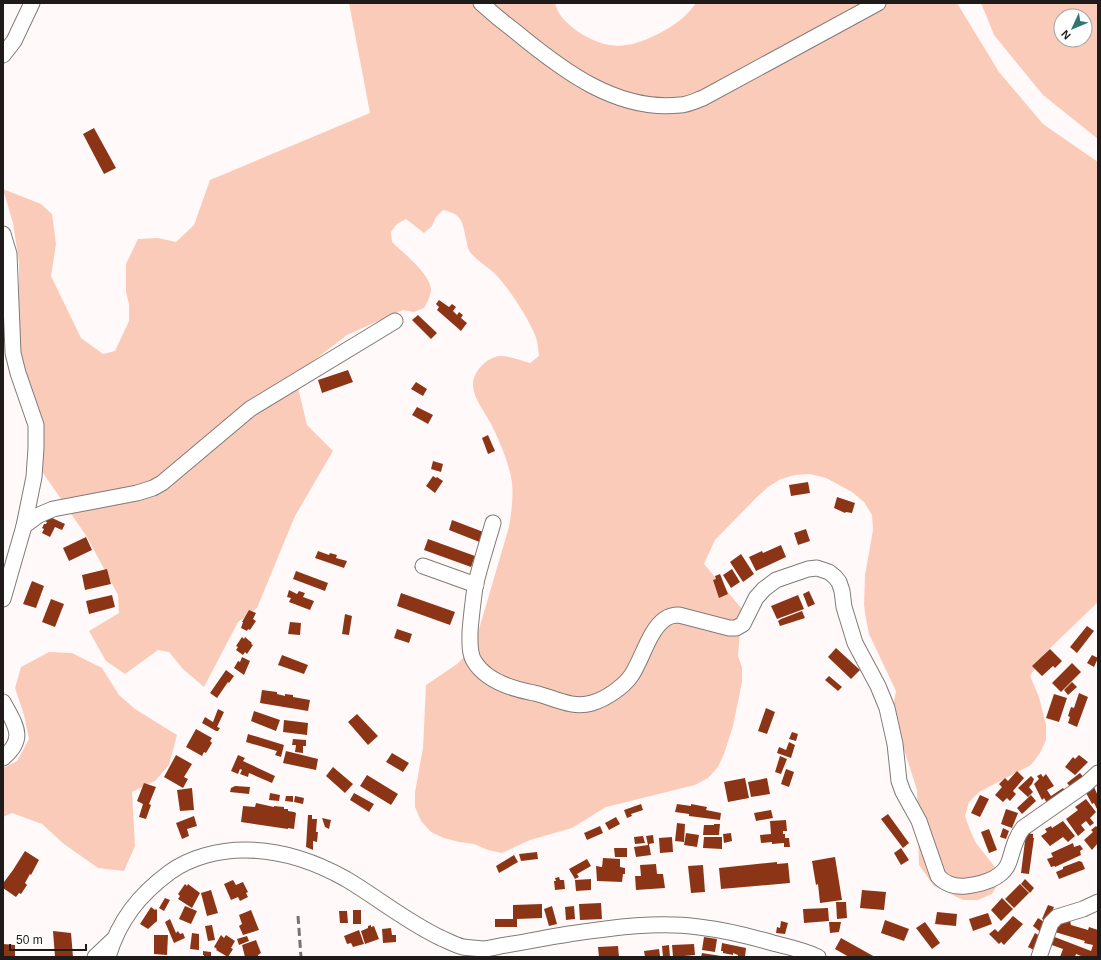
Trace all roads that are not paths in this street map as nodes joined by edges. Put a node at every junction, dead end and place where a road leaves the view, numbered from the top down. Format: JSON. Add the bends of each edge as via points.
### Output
{"nodes":[{"id":1,"x":32,"y":3,"type":"edge"},
{"id":2,"x":481,"y":3,"type":"edge"},
{"id":3,"x":878,"y":3,"type":"edge"},
{"id":4,"x":3,"y":55,"type":"edge"},
{"id":5,"x":3,"y":234,"type":"edge"},
{"id":6,"x":395,"y":321,"type":"dead end"},
{"id":7,"x":493,"y":522,"type":"dead end"},
{"id":8,"x":24,"y":526,"type":"junction"},
{"id":9,"x":423,"y":566,"type":"dead end"},
{"id":10,"x":476,"y":585,"type":"junction"},
{"id":11,"x":3,"y":599,"type":"edge"},
{"id":12,"x":3,"y":702,"type":"edge"},
{"id":13,"x":3,"y":758,"type":"edge"},
{"id":14,"x":1098,"y":773,"type":"edge"},
{"id":15,"x":1098,"y":902,"type":"edge"},
{"id":16,"x":113,"y":940,"type":"junction"},
{"id":17,"x":1044,"y":956,"type":"edge"},
{"id":18,"x":95,"y":957,"type":"edge"},
{"id":19,"x":108,"y":957,"type":"edge"},
{"id":20,"x":818,"y":957,"type":"edge"}],
"edges":[{"from":1,"to":4,"type":"street","via":[[14,40]]},
{"from":2,"to":3,"type":"street","via":[[548,58],[597,89],[645,104],[666,106],[682,105],[703,98]]},
{"from":5,"to":8,"type":"street","via":[[10,254],[13,353],[36,425],[34,477]]},
{"from":6,"to":8,"type":"street","via":[[250,409],[153,488],[53,509]]},
{"from":7,"to":10,"type":"street"},
{"from":8,"to":11,"type":"street"},
{"from":9,"to":10,"type":"street"},
{"from":10,"to":14,"type":"street","via":[[470,643],[471,656],[481,670],[497,682],[513,688],[578,706],[603,699],[631,676],[656,627],[665,618],[679,615],[736,628],[743,624],[764,588],[776,580],[808,569],[817,568],[829,572],[839,582],[850,630],[887,708],[903,792],[920,821],[938,876],[950,885],[978,884],[1000,875],[1007,866],[1018,834],[1023,828]]},
{"from":12,"to":13,"type":"street","via":[[17,729],[15,746]]},
{"from":15,"to":17,"type":"street","via":[[1057,917],[1051,923]]},
{"from":16,"to":18,"type":"street"},
{"from":16,"to":19,"type":"street"},
{"from":16,"to":20,"type":"street","via":[[136,902],[175,868],[211,854],[234,850],[260,850],[308,860],[347,880],[425,930],[463,947],[484,949],[567,934],[627,927],[670,926],[698,927],[757,938]]}]}
